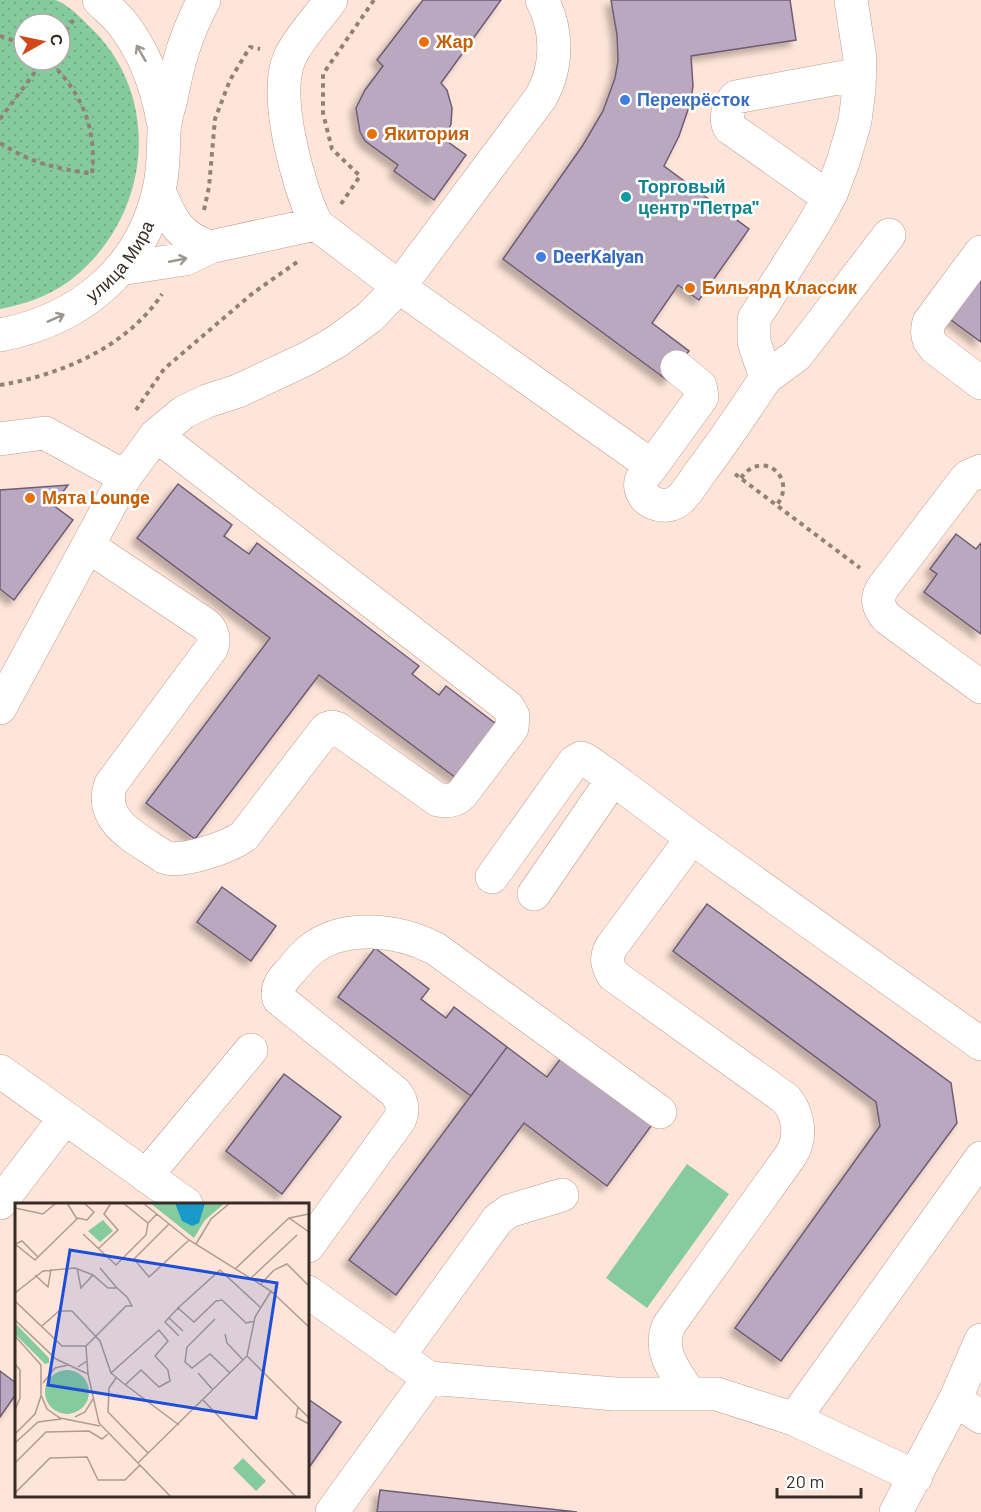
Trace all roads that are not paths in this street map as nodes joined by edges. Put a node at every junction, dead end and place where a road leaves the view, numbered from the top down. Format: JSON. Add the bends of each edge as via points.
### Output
{"nodes":[{"id":1,"x":99,"y":0,"type":"edge"},
{"id":2,"x":204,"y":0,"type":"edge"},
{"id":3,"x":331,"y":0,"type":"edge"},
{"id":4,"x":542,"y":0,"type":"edge"},
{"id":5,"x":851,"y":0,"type":"edge"},
{"id":6,"x":860,"y":74,"type":"junction"},
{"id":7,"x":164,"y":129,"type":"junction"},
{"id":8,"x":159,"y":191,"type":"junction"},
{"id":9,"x":828,"y":197,"type":"junction"},
{"id":10,"x":320,"y":227,"type":"junction"},
{"id":11,"x":889,"y":235,"type":"dead end"},
{"id":12,"x":210,"y":247,"type":"junction"},
{"id":13,"x":981,"y":252,"type":"edge"},
{"id":14,"x":120,"y":269,"type":"junction"},
{"id":15,"x":399,"y":287,"type":"junction"},
{"id":16,"x":0,"y":335,"type":"edge"},
{"id":17,"x":677,"y":367,"type":"dead end"},
{"id":18,"x":766,"y":378,"type":"junction"},
{"id":19,"x":981,"y":383,"type":"edge"},
{"id":20,"x":145,"y":424,"type":"junction"},
{"id":21,"x":0,"y":439,"type":"edge"},
{"id":22,"x":652,"y":466,"type":"junction"},
{"id":23,"x":981,"y":471,"type":"edge"},
{"id":24,"x":125,"y":477,"type":"junction"},
{"id":25,"x":88,"y":546,"type":"junction"},
{"id":26,"x":981,"y":687,"type":"edge"},
{"id":27,"x":0,"y":708,"type":"edge"},
{"id":28,"x":614,"y":779,"type":"junction"},
{"id":29,"x":692,"y":838,"type":"junction"},
{"id":30,"x":492,"y":877,"type":"dead end"},
{"id":31,"x":534,"y":894,"type":"dead end"},
{"id":32,"x":981,"y":1044,"type":"edge"},
{"id":33,"x":251,"y":1050,"type":"dead end"},
{"id":34,"x":0,"y":1071,"type":"edge"},
{"id":35,"x":660,"y":1112,"type":"dead end"},
{"id":36,"x":65,"y":1118,"type":"junction"},
{"id":37,"x":981,"y":1158,"type":"edge"},
{"id":38,"x":146,"y":1176,"type":"junction"},
{"id":39,"x":562,"y":1195,"type":"dead end"},
{"id":40,"x":0,"y":1203,"type":"edge"},
{"id":41,"x":185,"y":1203,"type":"edge"},
{"id":42,"x":309,"y":1245,"type":"edge"},
{"id":43,"x":309,"y":1293,"type":"edge"},
{"id":44,"x":981,"y":1340,"type":"edge"},
{"id":45,"x":398,"y":1357,"type":"junction"},
{"id":46,"x":429,"y":1378,"type":"junction"},
{"id":47,"x":689,"y":1393,"type":"junction"},
{"id":48,"x":968,"y":1408,"type":"edge"},
{"id":49,"x":794,"y":1419,"type":"junction"},
{"id":50,"x":916,"y":1477,"type":"junction"},
{"id":51,"x":332,"y":1512,"type":"edge"},
{"id":52,"x":896,"y":1512,"type":"edge"}],
"edges":[{"from":7,"to":1,"type":"street","name":"улица Мира","one_way":true,"via":[[158,93],[144,58],[124,26]]},
{"from":2,"to":7,"type":"street","name":"улица Мира","via":[[189,27],[178,62]]},
{"from":3,"to":10,"type":"street","via":[[291,56],[284,83],[295,164],[308,206]]},
{"from":4,"to":15,"type":"street","via":[[553,37],[554,62],[548,85]]},
{"from":5,"to":6,"type":"street"},
{"from":6,"to":9,"type":"street","via":[[855,121]]},
{"from":6,"to":9,"type":"street","via":[[736,97],[727,120],[730,128]]},
{"from":7,"to":8,"type":"street","name":"улица Мира"},
{"from":8,"to":12,"type":"street","via":[[181,231]]},
{"from":8,"to":14,"type":"street","name":"улица Мира","via":[[141,238]]},
{"from":9,"to":18,"type":"street","via":[[754,319],[754,342]]},
{"from":10,"to":12,"type":"street"},
{"from":10,"to":15,"type":"street"},
{"from":11,"to":18,"type":"street","via":[[798,355]]},
{"from":14,"to":12,"type":"street","one_way":true,"via":[[185,260]]},
{"from":13,"to":19,"type":"street","via":[[929,322],[927,332],[934,348]]},
{"from":16,"to":14,"type":"street","name":"улица Мира","one_way":true,"via":[[61,316],[93,296]]},
{"from":15,"to":20,"type":"street","via":[[370,317],[336,342],[238,391]]},
{"from":15,"to":22,"type":"street"},
{"from":17,"to":22,"type":"street","via":[[700,386],[702,397]]},
{"from":18,"to":22,"type":"street","via":[[712,457],[673,504],[657,505],[644,496],[642,478]]},
{"from":20,"to":24,"type":"street"},
{"from":20,"to":25,"type":"street","via":[[508,707],[513,716],[512,728],[462,794],[444,802],[338,729],[326,729],[244,836],[185,858],[164,857],[116,824],[108,791],[211,649],[213,639],[206,625]]},
{"from":21,"to":24,"type":"street","via":[[45,433]]},
{"from":23,"to":26,"type":"street","via":[[964,481],[880,591],[879,606],[887,618]]},
{"from":24,"to":25,"type":"street"},
{"from":25,"to":27,"type":"street"},
{"from":28,"to":29,"type":"street"},
{"from":28,"to":30,"type":"street","via":[[584,758],[577,759]]},
{"from":28,"to":31,"type":"street"},
{"from":29,"to":32,"type":"street"},
{"from":29,"to":47,"type":"street","via":[[608,952],[608,967],[786,1099],[796,1116],[798,1141],[665,1334],[666,1353]]},
{"from":33,"to":38,"type":"street"},
{"from":34,"to":36,"type":"street"},
{"from":35,"to":42,"type":"street","via":[[422,942],[380,932],[357,933],[318,944],[277,988],[279,999],[395,1092],[402,1114]]},
{"from":36,"to":38,"type":"street"},
{"from":36,"to":40,"type":"street"},
{"from":37,"to":49,"type":"street"},
{"from":38,"to":41,"type":"street"},
{"from":39,"to":45,"type":"street","via":[[509,1211],[498,1219]]},
{"from":43,"to":45,"type":"street"},
{"from":44,"to":48,"type":"street"},
{"from":45,"to":46,"type":"street"},
{"from":46,"to":47,"type":"street","via":[[615,1394]]},
{"from":46,"to":51,"type":"street"},
{"from":47,"to":49,"type":"street","via":[[726,1395]]},
{"from":48,"to":50,"type":"street"},
{"from":49,"to":50,"type":"street"},
{"from":50,"to":52,"type":"street"}]}
